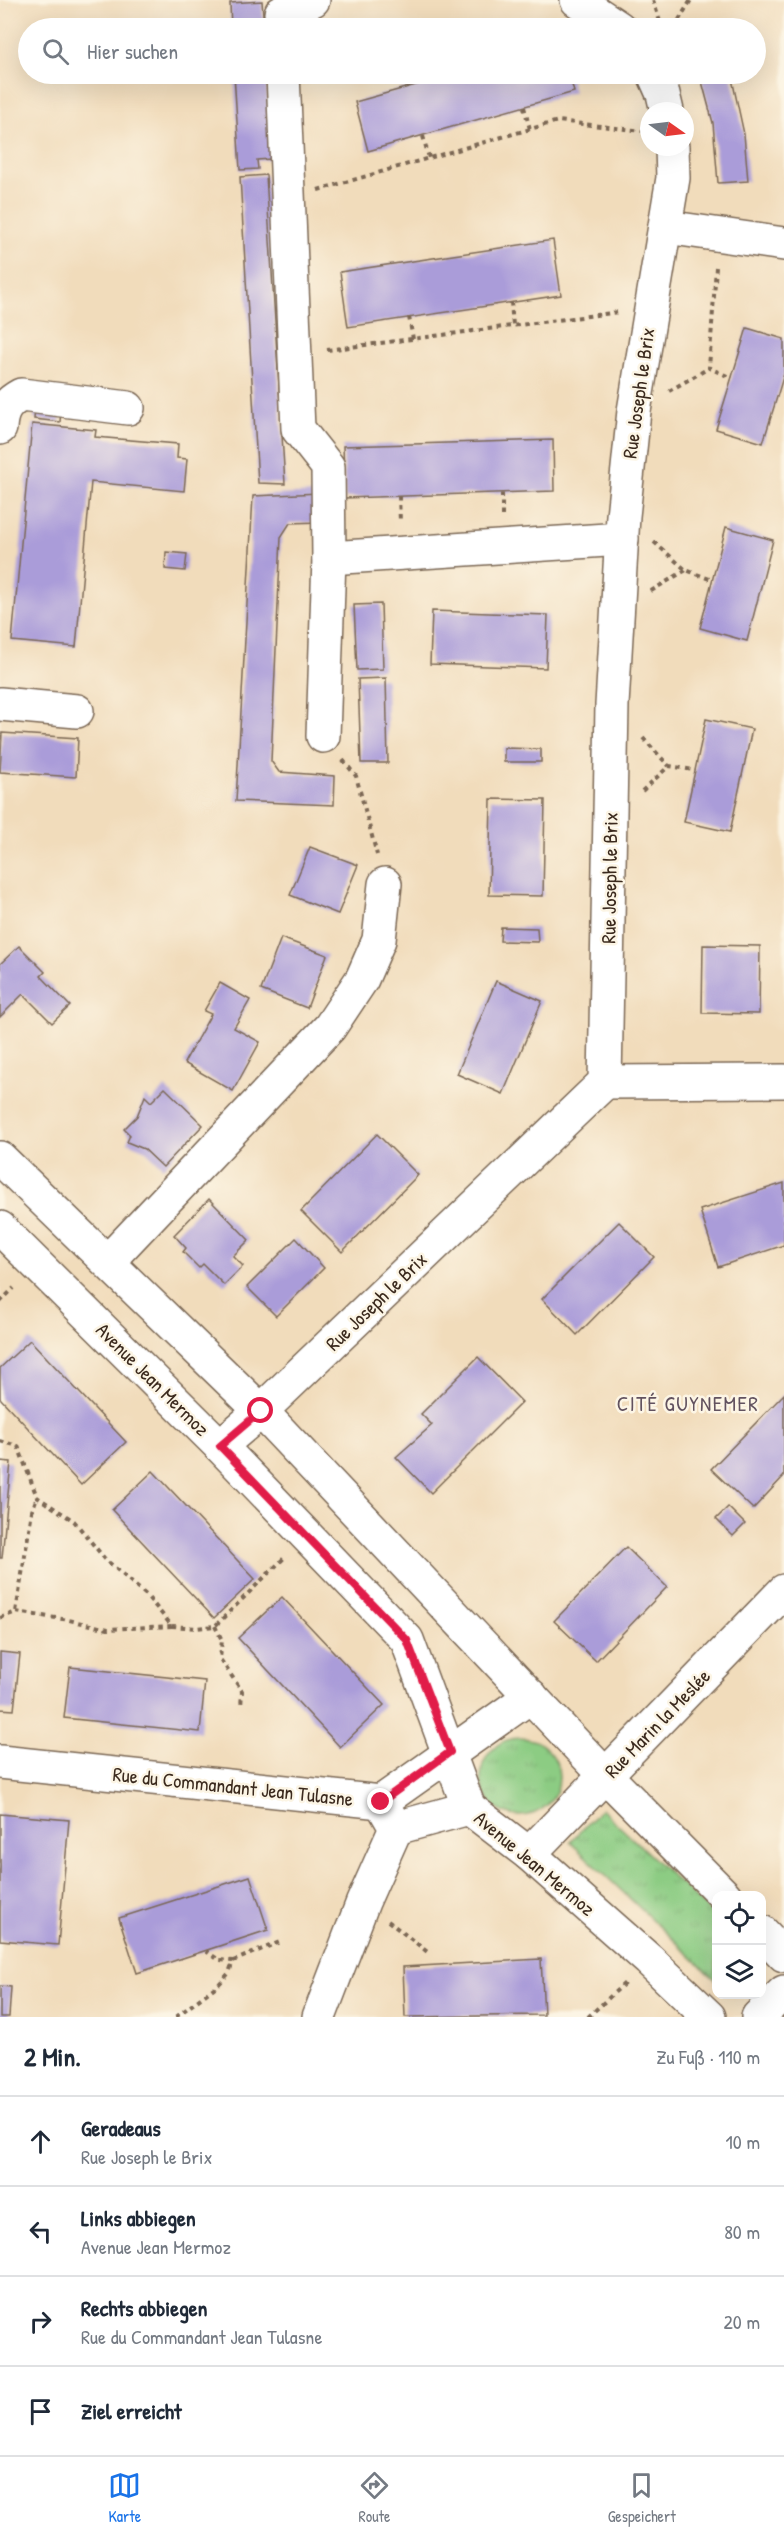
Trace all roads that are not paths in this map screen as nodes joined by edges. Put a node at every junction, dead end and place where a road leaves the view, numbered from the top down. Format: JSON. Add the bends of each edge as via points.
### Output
{"nodes":[{"id":1,"x":313,"y":0,"type":"edge"},
{"id":2,"x":577,"y":0,"type":"edge"},
{"id":3,"x":281,"y":18,"type":"edge"},
{"id":4,"x":604,"y":18,"type":"edge"},
{"id":5,"x":284,"y":84,"type":"edge"},
{"id":6,"x":658,"y":84,"type":"edge"},
{"id":7,"x":665,"y":102,"type":"edge"},
{"id":8,"x":672,"y":156,"type":"edge"},
{"id":9,"x":666,"y":227,"type":"junction"},
{"id":10,"x":784,"y":244,"type":"edge"},
{"id":11,"x":128,"y":408,"type":"dead end"},
{"id":12,"x":0,"y":428,"type":"edge"},
{"id":13,"x":623,"y":528,"type":"junction"},
{"id":14,"x":329,"y":558,"type":"junction"},
{"id":15,"x":0,"y":704,"type":"edge"},
{"id":16,"x":76,"y":711,"type":"dead end"},
{"id":17,"x":323,"y":736,"type":"road end"},
{"id":18,"x":385,"y":884,"type":"road end"},
{"id":19,"x":784,"y":1081,"type":"edge"},
{"id":20,"x":605,"y":1082,"type":"junction"},
{"id":21,"x":0,"y":1158,"type":"edge"},
{"id":22,"x":0,"y":1228,"type":"edge"},
{"id":23,"x":108,"y":1261,"type":"junction"},
{"id":24,"x":261,"y":1411,"type":"junction"},
{"id":25,"x":220,"y":1446,"type":"junction"},
{"id":26,"x":784,"y":1591,"type":"edge"},
{"id":27,"x":531,"y":1696,"type":"junction"},
{"id":28,"x":450,"y":1752,"type":"junction"},
{"id":29,"x":0,"y":1762,"type":"edge"},
{"id":30,"x":606,"y":1776,"type":"junction"},
{"id":31,"x":469,"y":1808,"type":"junction"},
{"id":32,"x":388,"y":1815,"type":"junction"},
{"id":33,"x":529,"y":1854,"type":"junction"},
{"id":34,"x":720,"y":1891,"type":"edge"},
{"id":35,"x":766,"y":1936,"type":"edge"},
{"id":36,"x":784,"y":1955,"type":"edge"},
{"id":37,"x":784,"y":1992,"type":"edge"},
{"id":38,"x":319,"y":2017,"type":"edge"},
{"id":39,"x":709,"y":2017,"type":"edge"},
{"id":40,"x":758,"y":2017,"type":"edge"}],
"edges":[{"from":1,"to":3,"type":"street","via":[[281,13]]},
{"from":2,"to":4,"type":"street"},
{"from":5,"to":14,"type":"street","via":[[298,429],[328,467]]},
{"from":6,"to":7,"type":"street"},
{"from":8,"to":9,"type":"street","name":"Rue Joseph le Brix"},
{"from":9,"to":10,"type":"street"},
{"from":9,"to":13,"type":"street","name":"Rue Joseph le Brix","via":[[634,411]]},
{"from":11,"to":12,"type":"street","via":[[21,395],[1,413]]},
{"from":13,"to":14,"type":"street"},
{"from":13,"to":20,"type":"street","name":"Rue Joseph le Brix","via":[[612,705]]},
{"from":14,"to":17,"type":"street"},
{"from":15,"to":16,"type":"street"},
{"from":18,"to":23,"type":"street","via":[[379,940],[362,979],[330,1027]]},
{"from":19,"to":20,"type":"street"},
{"from":20,"to":24,"type":"street","name":"Rue Joseph le Brix"},
{"from":21,"to":23,"type":"street"},
{"from":22,"to":25,"type":"street","name":"Avenue Jean Mermoz"},
{"from":23,"to":24,"type":"street"},
{"from":24,"to":25,"type":"street","name":"Rue Joseph le Brix"},
{"from":24,"to":27,"type":"street"},
{"from":25,"to":28,"type":"street","name":"Avenue Jean Mermoz","via":[[407,1640]]},
{"from":26,"to":30,"type":"street","name":"Rue Marin la Meslée"},
{"from":27,"to":28,"type":"street","name":"Rue du Commandant Jean Tulasne"},
{"from":27,"to":30,"type":"street"},
{"from":28,"to":31,"type":"street","name":"Avenue Jean Mermoz"},
{"from":28,"to":32,"type":"street","name":"Rue du Commandant Jean Tulasne"},
{"from":29,"to":32,"type":"street","name":"Rue du Commandant Jean Tulasne"},
{"from":30,"to":33,"type":"street","name":"Rue Marin la Meslée"},
{"from":30,"to":34,"type":"street"},
{"from":31,"to":32,"type":"street"},
{"from":31,"to":33,"type":"street","name":"Avenue Jean Mermoz"},
{"from":32,"to":38,"type":"street","via":[[363,1902]]},
{"from":33,"to":39,"type":"street","name":"Avenue Jean Mermoz"},
{"from":35,"to":36,"type":"street"},
{"from":37,"to":40,"type":"street"}]}
